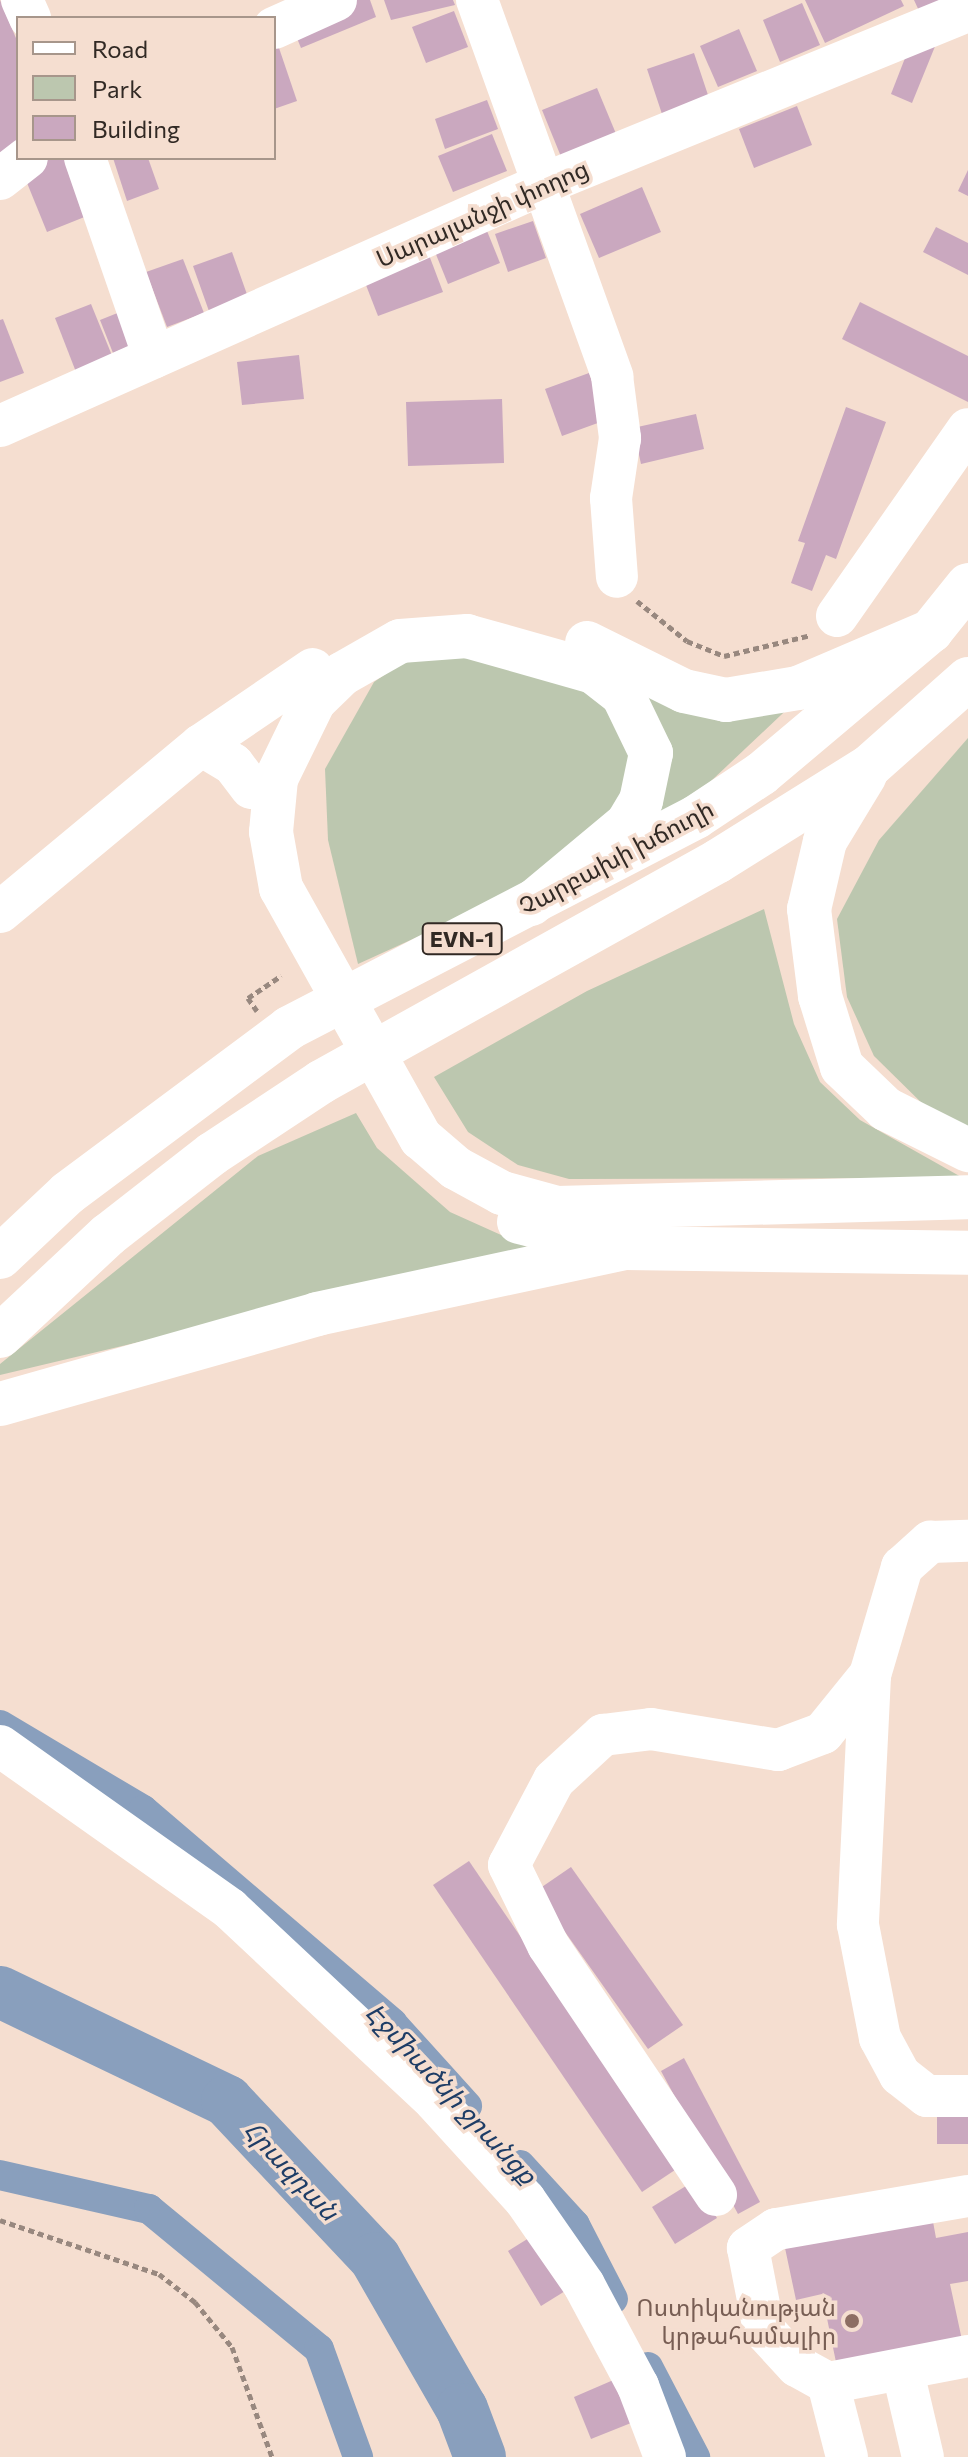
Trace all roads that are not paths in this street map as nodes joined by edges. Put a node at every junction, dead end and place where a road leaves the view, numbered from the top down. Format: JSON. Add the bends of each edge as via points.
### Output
{"nodes":[{"id":1,"x":336,"y":0,"type":"edge"},
{"id":2,"x":477,"y":0,"type":"edge"},
{"id":3,"x":968,"y":11,"type":"edge"},
{"id":4,"x":276,"y":27,"type":"edge"},
{"id":5,"x":24,"y":160,"type":"edge"},
{"id":6,"x":86,"y":160,"type":"edge"},
{"id":7,"x":0,"y":179,"type":"edge"},
{"id":8,"x":541,"y":185,"type":"junction"},
{"id":9,"x":154,"y":357,"type":"junction"},
{"id":10,"x":0,"y":426,"type":"edge"},
{"id":11,"x":968,"y":429,"type":"edge"},
{"id":12,"x":617,"y":577,"type":"road end"},
{"id":13,"x":968,"y":585,"type":"edge"},
{"id":14,"x":837,"y":616,"type":"road end"},
{"id":15,"x":931,"y":631,"type":"junction"},
{"id":16,"x":313,"y":669,"type":"junction"},
{"id":17,"x":968,"y":679,"type":"edge"},
{"id":18,"x":201,"y":745,"type":"junction"},
{"id":19,"x":870,"y":766,"type":"junction"},
{"id":20,"x":251,"y":788,"type":"junction"},
{"id":21,"x":531,"y":904,"type":"junction"},
{"id":22,"x":0,"y":912,"type":"edge"},
{"id":23,"x":299,"y":968,"type":"junction"},
{"id":24,"x":388,"y":1105,"type":"junction"},
{"id":25,"x":968,"y":1150,"type":"edge"},
{"id":26,"x":968,"y":1197,"type":"edge"},
{"id":27,"x":625,"y":1248,"type":"junction"},
{"id":28,"x":968,"y":1253,"type":"edge"},
{"id":29,"x":0,"y":1257,"type":"edge"},
{"id":30,"x":0,"y":1336,"type":"edge"},
{"id":31,"x":0,"y":1404,"type":"edge"},
{"id":32,"x":968,"y":1541,"type":"edge"},
{"id":33,"x":870,"y":1675,"type":"junction"},
{"id":34,"x":0,"y":1746,"type":"edge"},
{"id":35,"x":968,"y":2096,"type":"edge"},
{"id":36,"x":716,"y":2195,"type":"dead end"},
{"id":37,"x":968,"y":2196,"type":"edge"},
{"id":38,"x":968,"y":2356,"type":"edge"},
{"id":39,"x":903,"y":2372,"type":"junction"},
{"id":40,"x":828,"y":2383,"type":"junction"},
{"id":41,"x":665,"y":2457,"type":"edge"},
{"id":42,"x":847,"y":2457,"type":"edge"},
{"id":43,"x":923,"y":2457,"type":"edge"}],
"edges":[{"from":1,"to":4,"type":"street"},
{"from":2,"to":8,"type":"street"},
{"from":3,"to":8,"type":"street","name":"Սարալանջի փողոց"},
{"from":5,"to":7,"type":"street"},
{"from":6,"to":9,"type":"street"},
{"from":8,"to":9,"type":"street","name":"Սարալանջի փողոց"},
{"from":8,"to":12,"type":"street","via":[[612,376],[620,438],[611,498]]},
{"from":9,"to":10,"type":"street","name":"Սարալանջի փողոց"},
{"from":11,"to":14,"type":"street"},
{"from":13,"to":15,"type":"highway","name":"Չարբախի խճուղի","number":"EVN-1"},
{"from":15,"to":16,"type":"highway","via":[[798,688],[726,700],[684,691],[572,636],[497,614],[435,610],[378,626]]},
{"from":15,"to":21,"type":"highway","name":"Չարբախի խճուղի","number":"EVN-1","via":[[761,774]]},
{"from":16,"to":18,"type":"street"},
{"from":16,"to":20,"type":"highway","via":[[280,709]]},
{"from":17,"to":19,"type":"highway","name":"Չարբախի խճուղի","number":"EVN-1"},
{"from":18,"to":20,"type":"street","via":[[233,764]]},
{"from":18,"to":22,"type":"street"},
{"from":19,"to":25,"type":"highway","via":[[825,841],[812,895],[820,996],[842,1067],[899,1117]]},
{"from":19,"to":30,"type":"highway","name":"Չարբախի խճուղի","number":"EVN-1","via":[[718,861],[321,1082],[212,1154],[108,1235]]},
{"from":20,"to":23,"type":"highway","via":[[257,880]]},
{"from":21,"to":23,"type":"highway","via":[[627,824],[649,775],[644,727],[623,695],[594,672],[467,636],[400,641],[342,674],[314,701],[276,779],[271,832]]},
{"from":21,"to":29,"type":"highway","name":"Չարբախի խճուղի","number":"EVN-1","via":[[289,1028],[68,1193]]},
{"from":23,"to":24,"type":"highway"},
{"from":24,"to":26,"type":"highway","via":[[456,1168],[502,1193],[557,1208]]},
{"from":24,"to":27,"type":"highway","via":[[399,1144],[453,1193],[553,1234]]},
{"from":27,"to":28,"type":"highway"},
{"from":27,"to":31,"type":"highway","via":[[346,1307]]},
{"from":32,"to":33,"type":"street","via":[[930,1542],[902,1567]]},
{"from":33,"to":35,"type":"street","via":[[858,1925],[880,2038],[900,2075],[927,2096]]},
{"from":33,"to":36,"type":"street","via":[[844,1714],[802,1746],[750,1750],[651,1729],[603,1735],[554,1780],[509,1865],[548,1945]]},
{"from":34,"to":41,"type":"street","via":[[230,1909],[435,2101],[525,2200],[584,2285],[638,2386]]},
{"from":37,"to":40,"type":"street","via":[[776,2229],[748,2248],[764,2330],[797,2366]]},
{"from":38,"to":39,"type":"street"},
{"from":39,"to":40,"type":"street"},
{"from":39,"to":43,"type":"street"},
{"from":40,"to":42,"type":"street"}]}
